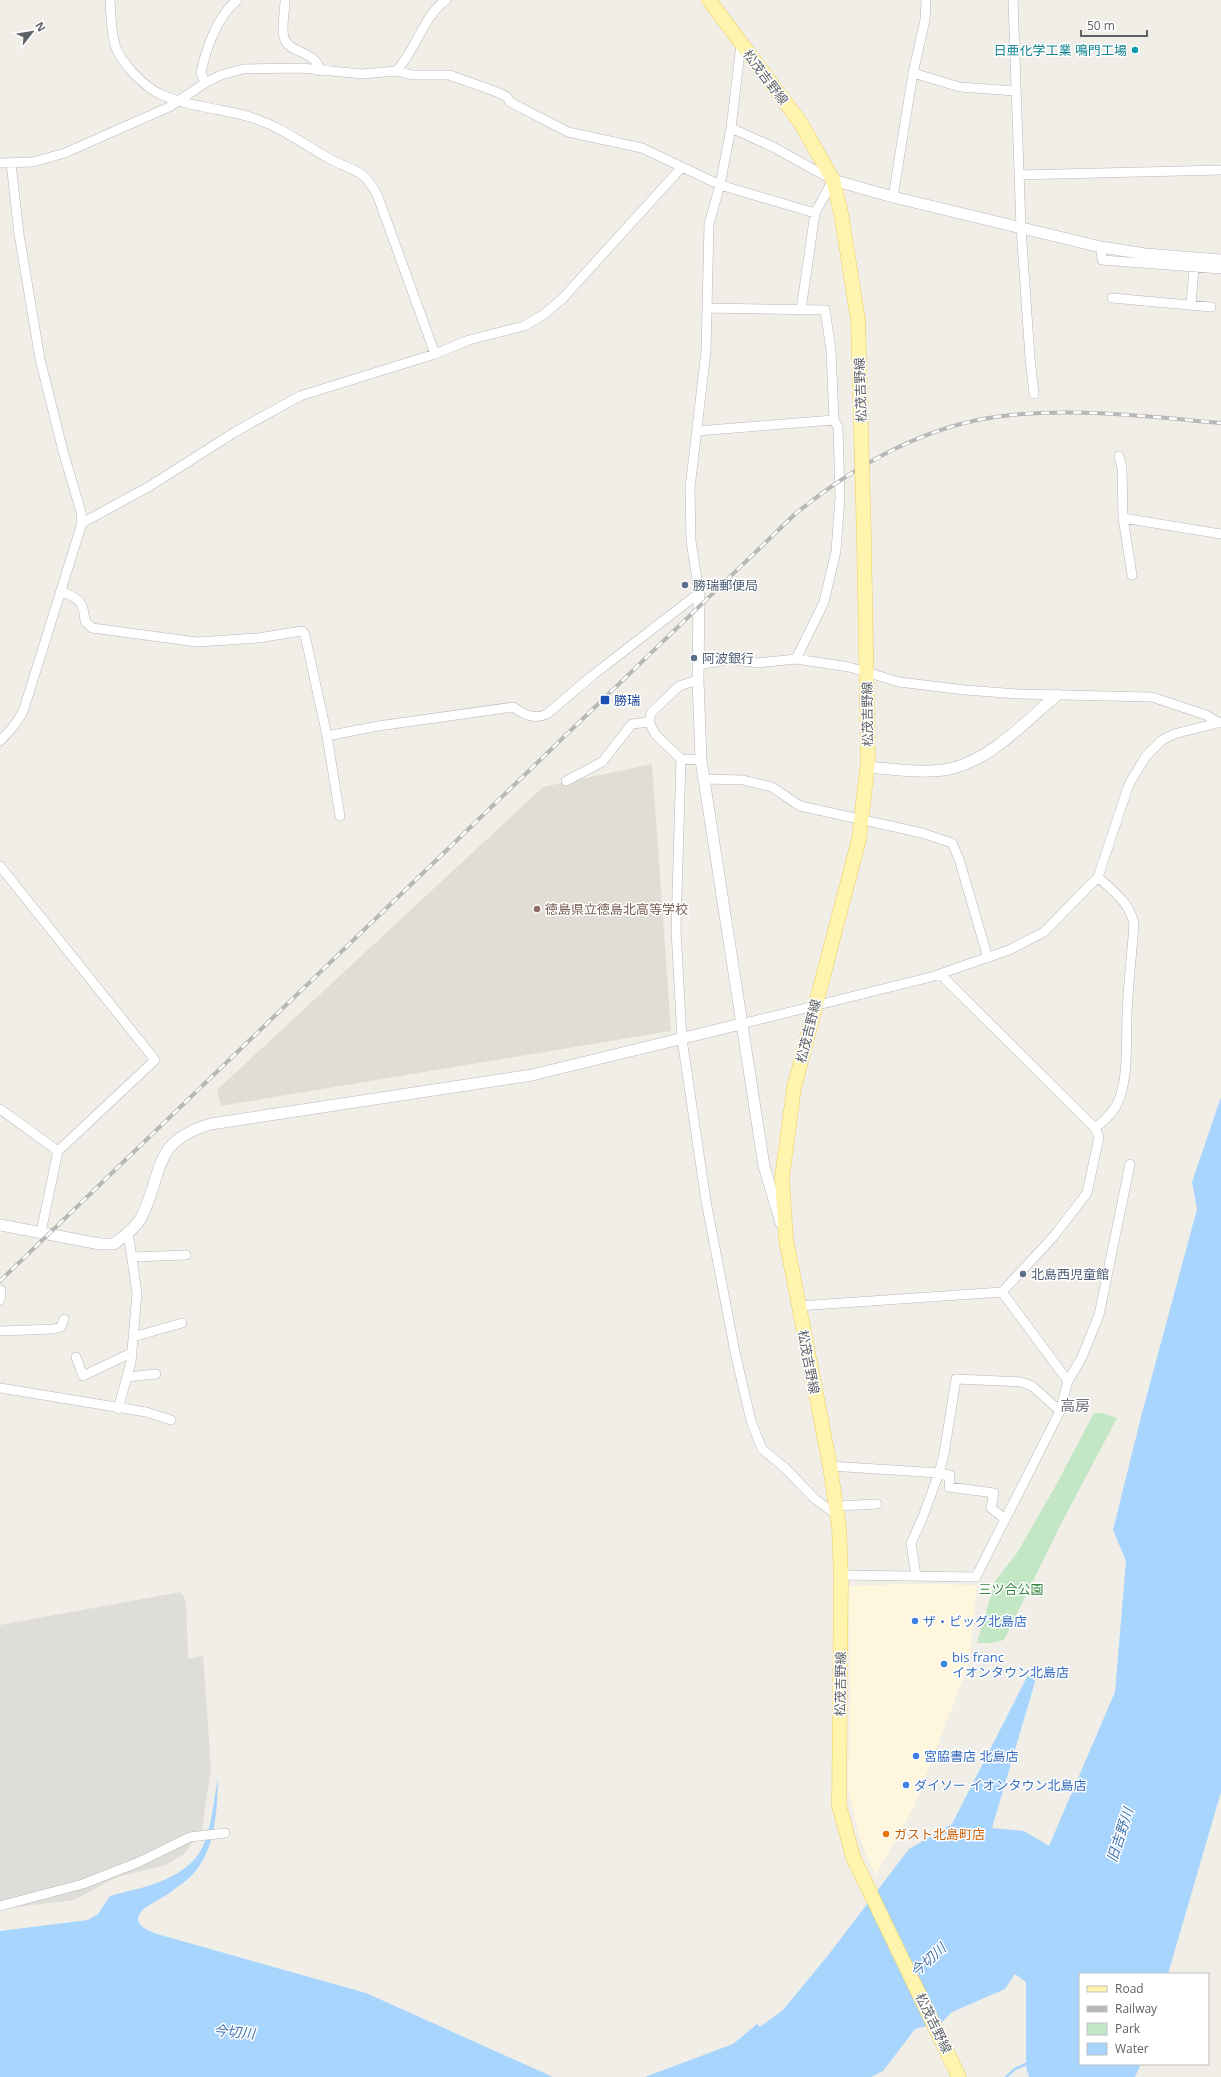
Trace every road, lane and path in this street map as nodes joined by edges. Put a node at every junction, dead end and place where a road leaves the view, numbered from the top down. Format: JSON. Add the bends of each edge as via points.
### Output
{"nodes":[{"id":1,"x":110,"y":0,"type":"edge"},
{"id":2,"x":237,"y":0,"type":"edge"},
{"id":3,"x":285,"y":0,"type":"edge"},
{"id":4,"x":446,"y":0,"type":"edge"},
{"id":5,"x":709,"y":0,"type":"edge"},
{"id":6,"x":926,"y":0,"type":"edge"},
{"id":7,"x":1013,"y":0,"type":"edge"},
{"id":8,"x":741,"y":44,"type":"junction"},
{"id":9,"x":396,"y":70,"type":"junction"},
{"id":10,"x":320,"y":71,"type":"junction"},
{"id":11,"x":913,"y":73,"type":"junction"},
{"id":12,"x":205,"y":83,"type":"junction"},
{"id":13,"x":1016,"y":91,"type":"junction"},
{"id":14,"x":179,"y":101,"type":"junction"},
{"id":15,"x":731,"y":128,"type":"junction"},
{"id":16,"x":0,"y":163,"type":"edge"},
{"id":17,"x":11,"y":163,"type":"junction"},
{"id":18,"x":682,"y":167,"type":"junction"},
{"id":19,"x":1221,"y":170,"type":"edge"},
{"id":20,"x":1019,"y":175,"type":"junction"},
{"id":21,"x":833,"y":180,"type":"junction"},
{"id":22,"x":720,"y":185,"type":"junction"},
{"id":23,"x":893,"y":197,"type":"junction"},
{"id":24,"x":815,"y":213,"type":"junction"},
{"id":25,"x":1021,"y":228,"type":"junction"},
{"id":26,"x":1101,"y":247,"type":"junction"},
{"id":27,"x":1220,"y":261,"type":"edge"},
{"id":28,"x":1194,"y":267,"type":"junction"},
{"id":29,"x":1112,"y":298,"type":"dead end"},
{"id":30,"x":1191,"y":305,"type":"junction"},
{"id":31,"x":1211,"y":306,"type":"dead end"},
{"id":32,"x":707,"y":308,"type":"junction"},
{"id":33,"x":801,"y":310,"type":"junction"},
{"id":34,"x":435,"y":354,"type":"junction"},
{"id":35,"x":1034,"y":394,"type":"dead end"},
{"id":36,"x":834,"y":420,"type":"junction"},
{"id":37,"x":696,"y":431,"type":"junction"},
{"id":38,"x":1119,"y":456,"type":"dead end"},
{"id":39,"x":1123,"y":518,"type":"junction"},
{"id":40,"x":82,"y":523,"type":"junction"},
{"id":41,"x":1221,"y":534,"type":"edge"},
{"id":42,"x":1132,"y":575,"type":"dead end"},
{"id":43,"x":61,"y":591,"type":"junction"},
{"id":44,"x":699,"y":593,"type":"junction"},
{"id":45,"x":796,"y":658,"type":"junction"},
{"id":46,"x":699,"y":665,"type":"junction"},
{"id":47,"x":867,"y":672,"type":"junction"},
{"id":48,"x":698,"y":680,"type":"junction"},
{"id":49,"x":1057,"y":695,"type":"junction"},
{"id":50,"x":649,"y":722,"type":"junction"},
{"id":51,"x":1220,"y":722,"type":"edge"},
{"id":52,"x":327,"y":736,"type":"junction"},
{"id":53,"x":0,"y":741,"type":"edge"},
{"id":54,"x":681,"y":759,"type":"junction"},
{"id":55,"x":701,"y":760,"type":"junction"},
{"id":56,"x":867,"y":767,"type":"junction"},
{"id":57,"x":704,"y":778,"type":"junction"},
{"id":58,"x":566,"y":782,"type":"dead end"},
{"id":59,"x":340,"y":816,"type":"dead end"},
{"id":60,"x":862,"y":818,"type":"junction"},
{"id":61,"x":0,"y":866,"type":"edge"},
{"id":62,"x":1098,"y":877,"type":"junction"},
{"id":63,"x":988,"y":958,"type":"junction"},
{"id":64,"x":940,"y":974,"type":"junction"},
{"id":65,"x":814,"y":1007,"type":"junction"},
{"id":66,"x":741,"y":1024,"type":"junction"},
{"id":67,"x":682,"y":1038,"type":"junction"},
{"id":68,"x":0,"y":1109,"type":"edge"},
{"id":69,"x":1095,"y":1128,"type":"junction"},
{"id":70,"x":58,"y":1152,"type":"junction"},
{"id":71,"x":1130,"y":1164,"type":"dead end"},
{"id":72,"x":0,"y":1225,"type":"edge"},
{"id":73,"x":41,"y":1232,"type":"junction"},
{"id":74,"x":128,"y":1232,"type":"junction"},
{"id":75,"x":786,"y":1239,"type":"junction"},
{"id":76,"x":186,"y":1255,"type":"dead end"},
{"id":77,"x":132,"y":1257,"type":"junction"},
{"id":78,"x":1,"y":1290,"type":"edge"},
{"id":79,"x":1002,"y":1292,"type":"junction"},
{"id":80,"x":0,"y":1300,"type":"edge"},
{"id":81,"x":798,"y":1306,"type":"junction"},
{"id":82,"x":64,"y":1319,"type":"dead end"},
{"id":83,"x":182,"y":1323,"type":"dead end"},
{"id":84,"x":0,"y":1331,"type":"edge"},
{"id":85,"x":133,"y":1337,"type":"junction"},
{"id":86,"x":132,"y":1353,"type":"junction"},
{"id":87,"x":76,"y":1357,"type":"dead end"},
{"id":88,"x":156,"y":1374,"type":"dead end"},
{"id":89,"x":127,"y":1377,"type":"junction"},
{"id":90,"x":1068,"y":1381,"type":"junction"},
{"id":91,"x":0,"y":1388,"type":"edge"},
{"id":92,"x":118,"y":1409,"type":"junction"},
{"id":93,"x":1060,"y":1411,"type":"junction"},
{"id":94,"x":171,"y":1420,"type":"dead end"},
{"id":95,"x":830,"y":1466,"type":"junction"},
{"id":96,"x":939,"y":1473,"type":"junction"},
{"id":97,"x":877,"y":1504,"type":"dead end"},
{"id":98,"x":837,"y":1511,"type":"junction"},
{"id":99,"x":1005,"y":1519,"type":"junction"},
{"id":100,"x":841,"y":1575,"type":"junction"},
{"id":101,"x":916,"y":1576,"type":"junction"},
{"id":102,"x":225,"y":1833,"type":"dead end"},
{"id":103,"x":0,"y":1906,"type":"edge"},
{"id":104,"x":959,"y":2077,"type":"edge"}],
"edges":[{"from":1,"to":14,"type":"street","via":[[112,33],[119,56],[150,88]]},
{"from":2,"to":12,"type":"street","via":[[223,16],[211,41],[201,73]]},
{"from":3,"to":10,"type":"street","via":[[284,38],[288,44],[315,59]]},
{"from":4,"to":9,"type":"street","via":[[435,10],[405,62]]},
{"from":5,"to":8,"type":"main road","name":"松茂吉野線"},
{"from":6,"to":11,"type":"street","via":[[925,20]]},
{"from":7,"to":13,"type":"street"},
{"from":8,"to":15,"type":"street"},
{"from":8,"to":21,"type":"main road","name":"松茂吉野線","via":[[800,122]]},
{"from":9,"to":10,"type":"street","via":[[362,74]]},
{"from":9,"to":18,"type":"street","via":[[412,75],[449,75],[461,78],[497,92],[510,102],[568,132],[642,148]]},
{"from":10,"to":12,"type":"street","via":[[265,67],[243,69]]},
{"from":11,"to":13,"type":"street","via":[[960,87]]},
{"from":11,"to":23,"type":"street"},
{"from":12,"to":14,"type":"street"},
{"from":13,"to":20,"type":"street"},
{"from":14,"to":17,"type":"street","via":[[65,153],[37,161]]},
{"from":14,"to":34,"type":"street","via":[[244,115],[272,125],[332,160],[366,176],[378,197]]},
{"from":15,"to":21,"type":"street","via":[[773,147]]},
{"from":15,"to":22,"type":"street"},
{"from":16,"to":17,"type":"street"},
{"from":17,"to":40,"type":"street","via":[[18,234],[40,359]]},
{"from":18,"to":22,"type":"street"},
{"from":18,"to":34,"type":"street","via":[[563,298],[543,315],[524,326],[469,340]]},
{"from":19,"to":20,"type":"street"},
{"from":20,"to":25,"type":"street"},
{"from":21,"to":23,"type":"street"},
{"from":21,"to":24,"type":"street"},
{"from":21,"to":47,"type":"main road","name":"松茂吉野線","bridge":true,"via":[[841,213],[858,320]]},
{"from":22,"to":24,"type":"street"},
{"from":22,"to":32,"type":"street","via":[[709,224]]},
{"from":23,"to":25,"type":"street"},
{"from":24,"to":33,"type":"street"},
{"from":25,"to":26,"type":"street"},
{"from":25,"to":35,"type":"street"},
{"from":26,"to":27,"type":"street"},
{"from":26,"to":28,"type":"street","via":[[1102,260]]},
{"from":27,"to":28,"type":"street"},
{"from":28,"to":30,"type":"street"},
{"from":29,"to":30,"type":"street"},
{"from":30,"to":31,"type":"street"},
{"from":32,"to":33,"type":"street"},
{"from":32,"to":37,"type":"street","via":[[706,351]]},
{"from":33,"to":36,"type":"street","via":[[825,310],[831,350]]},
{"from":34,"to":40,"type":"street","via":[[300,396],[235,432],[150,486]]},
{"from":36,"to":37,"type":"street"},
{"from":36,"to":45,"type":"street","via":[[838,427],[840,497],[836,551],[824,602]]},
{"from":37,"to":44,"type":"street","via":[[690,488],[691,541]]},
{"from":38,"to":39,"type":"street","via":[[1122,468]]},
{"from":39,"to":41,"type":"street"},
{"from":39,"to":42,"type":"street"},
{"from":40,"to":43,"type":"street"},
{"from":43,"to":52,"type":"street","via":[[80,600],[85,621],[92,628],[198,642],[258,638],[302,631]]},
{"from":43,"to":53,"type":"street","via":[[23,712]]},
{"from":44,"to":46,"type":"street"},
{"from":44,"to":52,"type":"street","via":[[540,717],[527,716],[513,707],[378,726]]},
{"from":45,"to":46,"type":"street","via":[[757,663],[729,659]]},
{"from":45,"to":47,"type":"street"},
{"from":46,"to":48,"type":"street"},
{"from":47,"to":49,"type":"street","via":[[899,682],[928,686]]},
{"from":47,"to":56,"type":"main road","name":"松茂吉野線"},
{"from":48,"to":50,"type":"street","via":[[679,686],[651,713]]},
{"from":48,"to":55,"type":"street"},
{"from":49,"to":51,"type":"street","via":[[1152,697],[1167,700]]},
{"from":49,"to":56,"type":"street","via":[[1000,743],[967,764],[948,769],[913,771]]},
{"from":50,"to":54,"type":"street","via":[[655,734]]},
{"from":50,"to":58,"type":"street","via":[[632,724],[602,762]]},
{"from":51,"to":62,"type":"street","via":[[1174,734],[1162,740],[1146,756],[1128,784]]},
{"from":52,"to":59,"type":"street"},
{"from":54,"to":55,"type":"street"},
{"from":54,"to":67,"type":"street","via":[[676,930]]},
{"from":55,"to":57,"type":"street"},
{"from":56,"to":60,"type":"main road","name":"松茂吉野線"},
{"from":57,"to":60,"type":"street","via":[[743,780],[772,787],[800,806]]},
{"from":57,"to":66,"type":"street"},
{"from":60,"to":63,"type":"street","via":[[952,843]]},
{"from":60,"to":65,"type":"main road","name":"松茂吉野線","via":[[859,839]]},
{"from":61,"to":70,"type":"street","via":[[155,1060]]},
{"from":62,"to":63,"type":"street","via":[[1044,932]]},
{"from":62,"to":69,"type":"street","via":[[1127,904],[1134,924],[1127,1014],[1127,1057],[1116,1105]]},
{"from":63,"to":64,"type":"street"},
{"from":64,"to":65,"type":"street"},
{"from":64,"to":69,"type":"street"},
{"from":65,"to":66,"type":"street"},
{"from":65,"to":75,"type":"main road","name":"松茂吉野線","via":[[794,1088],[783,1170]]},
{"from":66,"to":67,"type":"street"},
{"from":66,"to":75,"type":"street","via":[[764,1166]]},
{"from":67,"to":74,"type":"street","via":[[532,1075],[211,1124],[194,1129],[167,1148],[142,1218]]},
{"from":67,"to":98,"type":"street","via":[[694,1131],[714,1245],[751,1421],[762,1449],[815,1499]]},
{"from":68,"to":70,"type":"street"},
{"from":69,"to":79,"type":"street","via":[[1099,1137],[1087,1193],[1054,1236]]},
{"from":70,"to":73,"type":"street"},
{"from":71,"to":90,"type":"street","via":[[1099,1315],[1082,1357]]},
{"from":72,"to":73,"type":"street"},
{"from":73,"to":74,"type":"street","via":[[100,1244],[114,1244]]},
{"from":74,"to":77,"type":"street"},
{"from":75,"to":81,"type":"main road","name":"松茂吉野線"},
{"from":76,"to":77,"type":"street"},
{"from":77,"to":85,"type":"street","via":[[137,1293]]},
{"from":78,"to":80,"type":"street"},
{"from":79,"to":81,"type":"street"},
{"from":79,"to":90,"type":"street"},
{"from":81,"to":95,"type":"main road","name":"松茂吉野線"},
{"from":82,"to":84,"type":"street","via":[[61,1327],[54,1329]]},
{"from":83,"to":85,"type":"street"},
{"from":85,"to":86,"type":"street"},
{"from":86,"to":87,"type":"street","via":[[83,1376]]},
{"from":86,"to":89,"type":"street"},
{"from":88,"to":89,"type":"street"},
{"from":89,"to":92,"type":"street"},
{"from":90,"to":93,"type":"street"},
{"from":91,"to":92,"type":"street"},
{"from":92,"to":94,"type":"street","via":[[146,1412]]},
{"from":93,"to":96,"type":"street","via":[[1032,1386],[1021,1382],[956,1379]]},
{"from":93,"to":99,"type":"street"},
{"from":95,"to":96,"type":"street"},
{"from":95,"to":98,"type":"main road","name":"松茂吉野線"},
{"from":96,"to":99,"type":"street","via":[[950,1475],[949,1487],[994,1493],[991,1508]]},
{"from":96,"to":101,"type":"street","via":[[911,1543]]},
{"from":97,"to":98,"type":"street"},
{"from":98,"to":100,"type":"main road","name":"松茂吉野線"},
{"from":99,"to":101,"type":"street","via":[[976,1577]]},
{"from":100,"to":101,"type":"street"},
{"from":100,"to":104,"type":"main road","name":"松茂吉野線","via":[[839,1805],[852,1857]]},
{"from":102,"to":103,"type":"street","via":[[190,1837],[139,1862],[83,1884]]}]}
